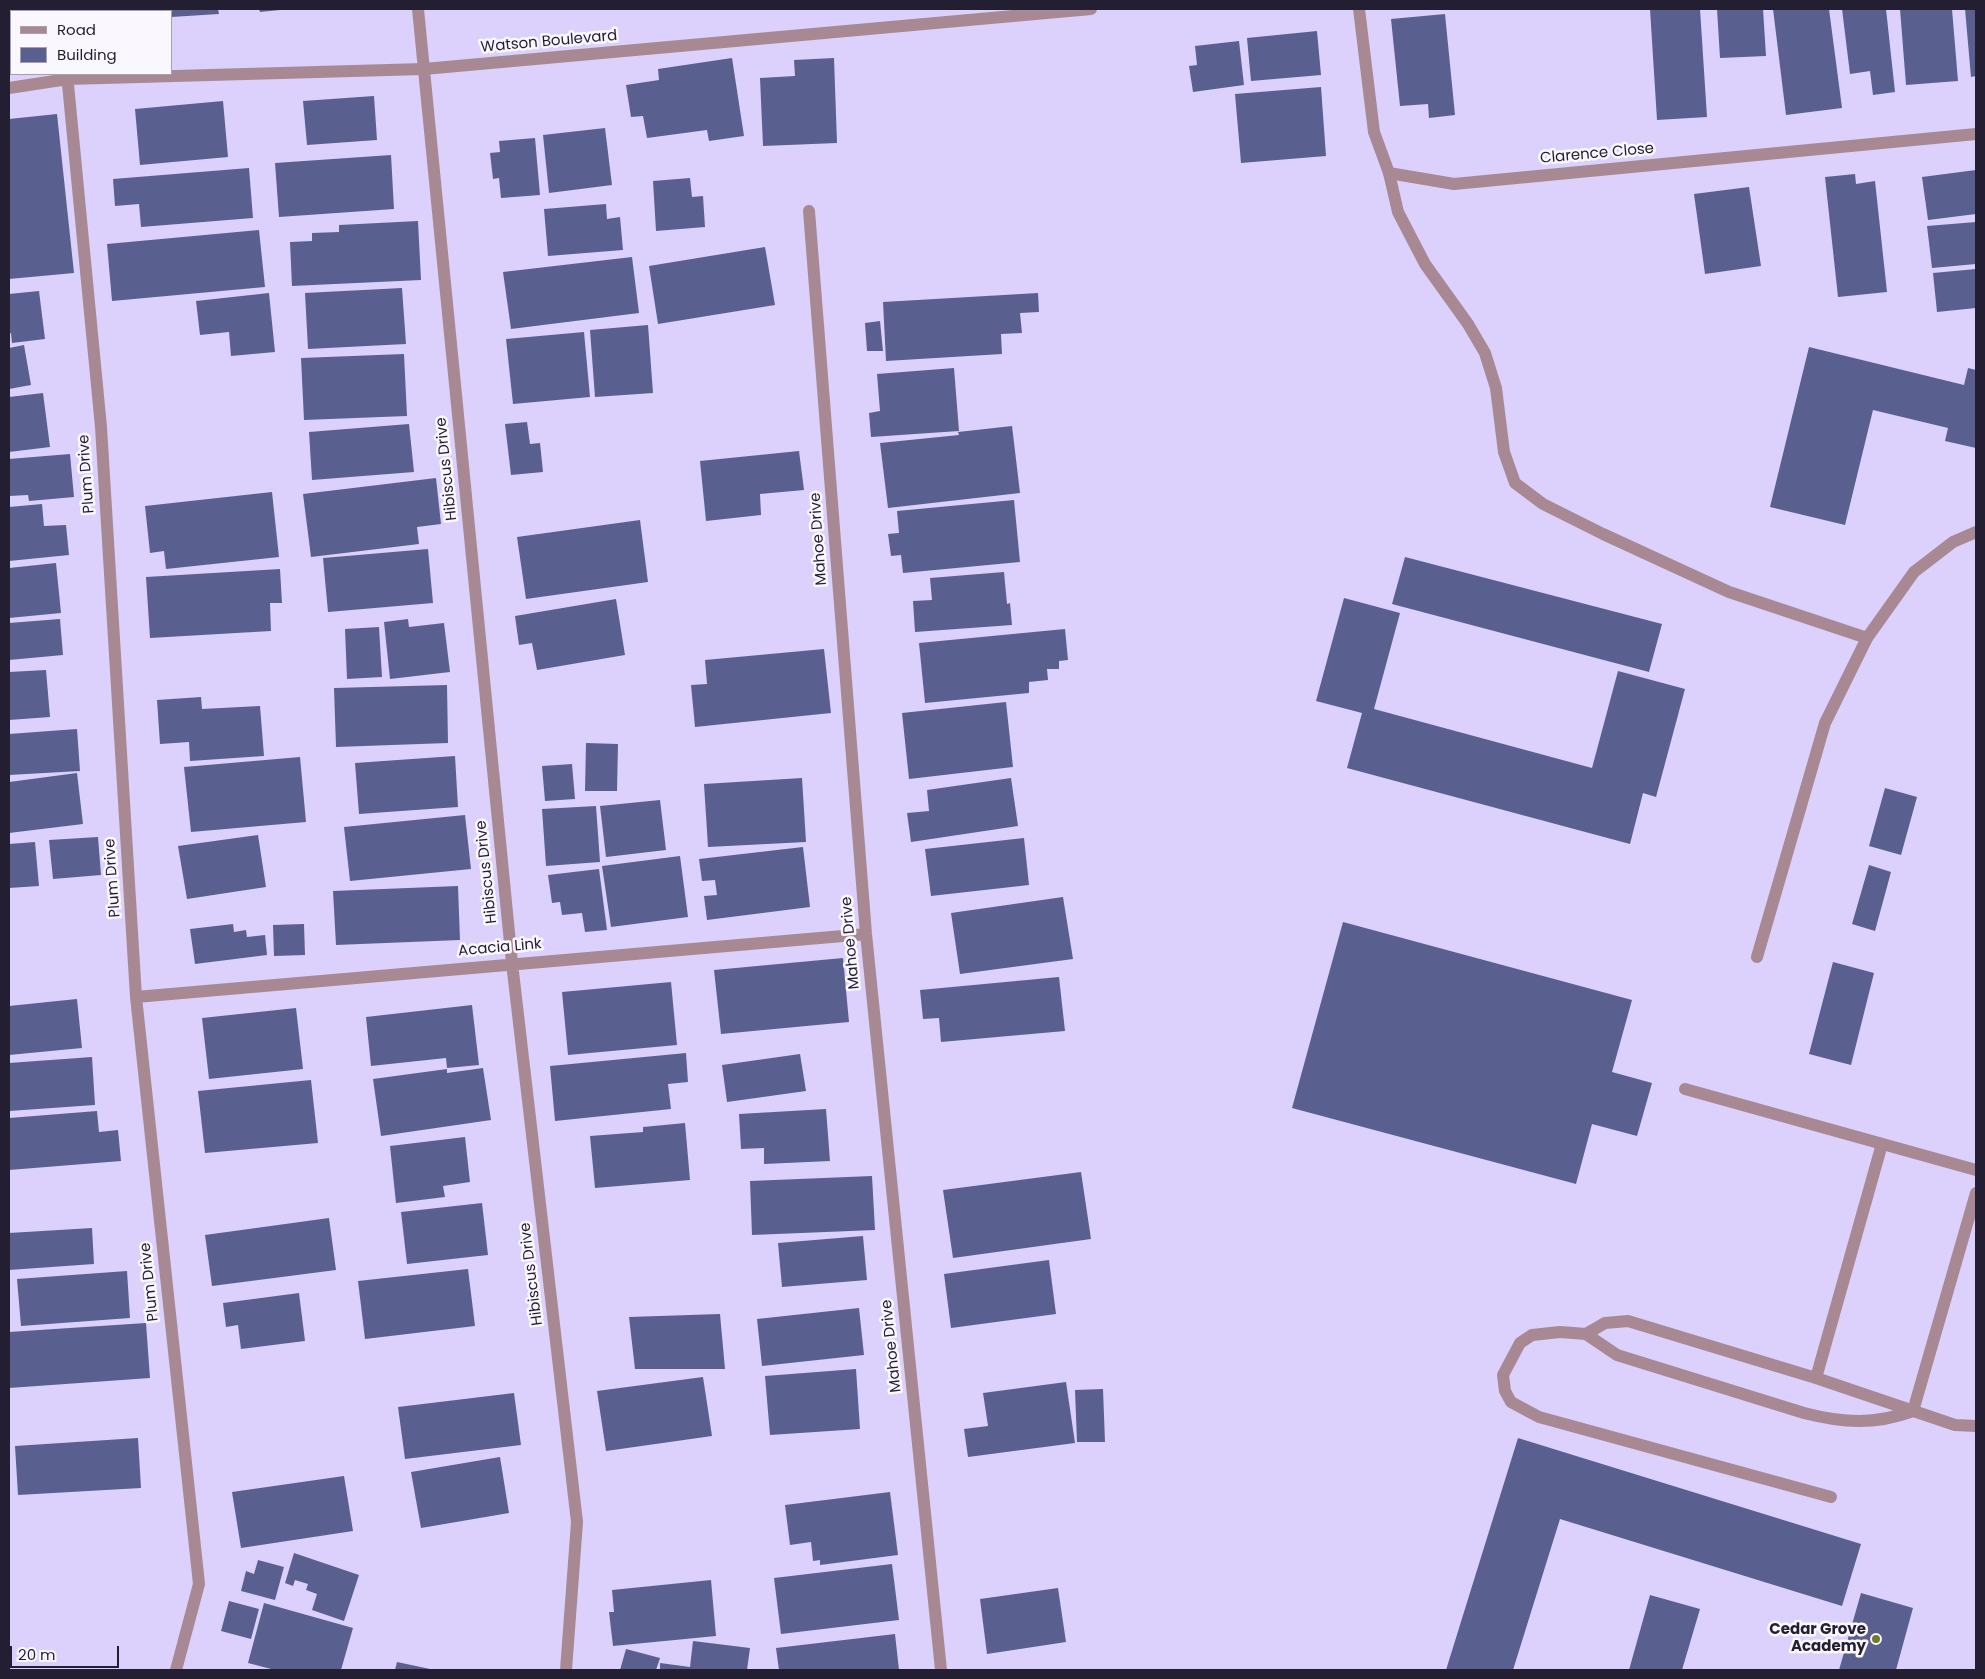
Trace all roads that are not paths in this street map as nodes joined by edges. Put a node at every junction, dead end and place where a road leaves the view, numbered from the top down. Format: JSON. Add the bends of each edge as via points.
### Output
{"nodes":[{"id":1,"x":418,"y":9,"type":"edge"},
{"id":2,"x":1092,"y":9,"type":"edge"},
{"id":3,"x":1359,"y":9,"type":"edge"},
{"id":4,"x":424,"y":69,"type":"junction"},
{"id":5,"x":157,"y":75,"type":"edge"},
{"id":6,"x":172,"y":75,"type":"edge"},
{"id":7,"x":68,"y":77,"type":"edge"},
{"id":8,"x":9,"y":88,"type":"edge"},
{"id":9,"x":1976,"y":134,"type":"edge"},
{"id":10,"x":1389,"y":173,"type":"junction"},
{"id":11,"x":809,"y":211,"type":"dead end"},
{"id":12,"x":1976,"y":532,"type":"edge"},
{"id":13,"x":1867,"y":638,"type":"junction"},
{"id":14,"x":866,"y":934,"type":"junction"},
{"id":15,"x":1757,"y":957,"type":"dead end"},
{"id":16,"x":512,"y":963,"type":"junction"},
{"id":17,"x":136,"y":997,"type":"junction"},
{"id":18,"x":1685,"y":1089,"type":"dead end"},
{"id":19,"x":1882,"y":1144,"type":"junction"},
{"id":20,"x":1976,"y":1170,"type":"edge"},
{"id":21,"x":1976,"y":1193,"type":"edge"},
{"id":22,"x":1586,"y":1334,"type":"junction"},
{"id":23,"x":1816,"y":1378,"type":"junction"},
{"id":24,"x":1913,"y":1411,"type":"junction"},
{"id":25,"x":1976,"y":1426,"type":"edge"},
{"id":26,"x":1831,"y":1497,"type":"dead end"},
{"id":27,"x":176,"y":1670,"type":"edge"},
{"id":28,"x":566,"y":1670,"type":"edge"},
{"id":29,"x":941,"y":1670,"type":"edge"}],
"edges":[{"from":1,"to":4,"type":"street","name":"Hibiscus Drive"},
{"from":2,"to":4,"type":"street","name":"Watson Boulevard"},
{"from":3,"to":10,"type":"street","via":[[1374,132]]},
{"from":4,"to":6,"type":"street","name":"Watson Boulevard"},
{"from":4,"to":16,"type":"street","name":"Hibiscus Drive"},
{"from":5,"to":7,"type":"street","name":"Watson Boulevard"},
{"from":7,"to":8,"type":"street","name":"Watson Boulevard"},
{"from":7,"to":17,"type":"street","name":"Plum Drive","via":[[101,427]]},
{"from":9,"to":10,"type":"street","name":"Clarence Close","via":[[1454,184]]},
{"from":10,"to":13,"type":"street","via":[[1398,212],[1424,264],[1485,353],[1496,388],[1504,452],[1516,483],[1543,504],[1729,592]]},
{"from":11,"to":14,"type":"street","name":"Mahoe Drive"},
{"from":12,"to":13,"type":"street","via":[[1953,542],[1914,572]]},
{"from":13,"to":15,"type":"street","via":[[1825,723]]},
{"from":14,"to":16,"type":"street","name":"Acacia Link"},
{"from":14,"to":29,"type":"street","name":"Mahoe Drive"},
{"from":16,"to":17,"type":"street","name":"Acacia Link"},
{"from":16,"to":28,"type":"street","name":"Hibiscus Drive","via":[[577,1522]]},
{"from":17,"to":27,"type":"street","name":"Plum Drive","via":[[199,1584]]},
{"from":18,"to":19,"type":"street"},
{"from":19,"to":20,"type":"street"},
{"from":19,"to":23,"type":"street"},
{"from":21,"to":24,"type":"street"},
{"from":22,"to":23,"type":"street","via":[[1605,1322],[1628,1321]]},
{"from":22,"to":24,"type":"street","via":[[1617,1355],[1833,1420],[1864,1422]]},
{"from":22,"to":26,"type":"street","via":[[1532,1335],[1520,1343],[1503,1375],[1505,1391],[1511,1402],[1539,1416]]},
{"from":23,"to":24,"type":"street"},
{"from":24,"to":25,"type":"street","via":[[1955,1425]]}]}
